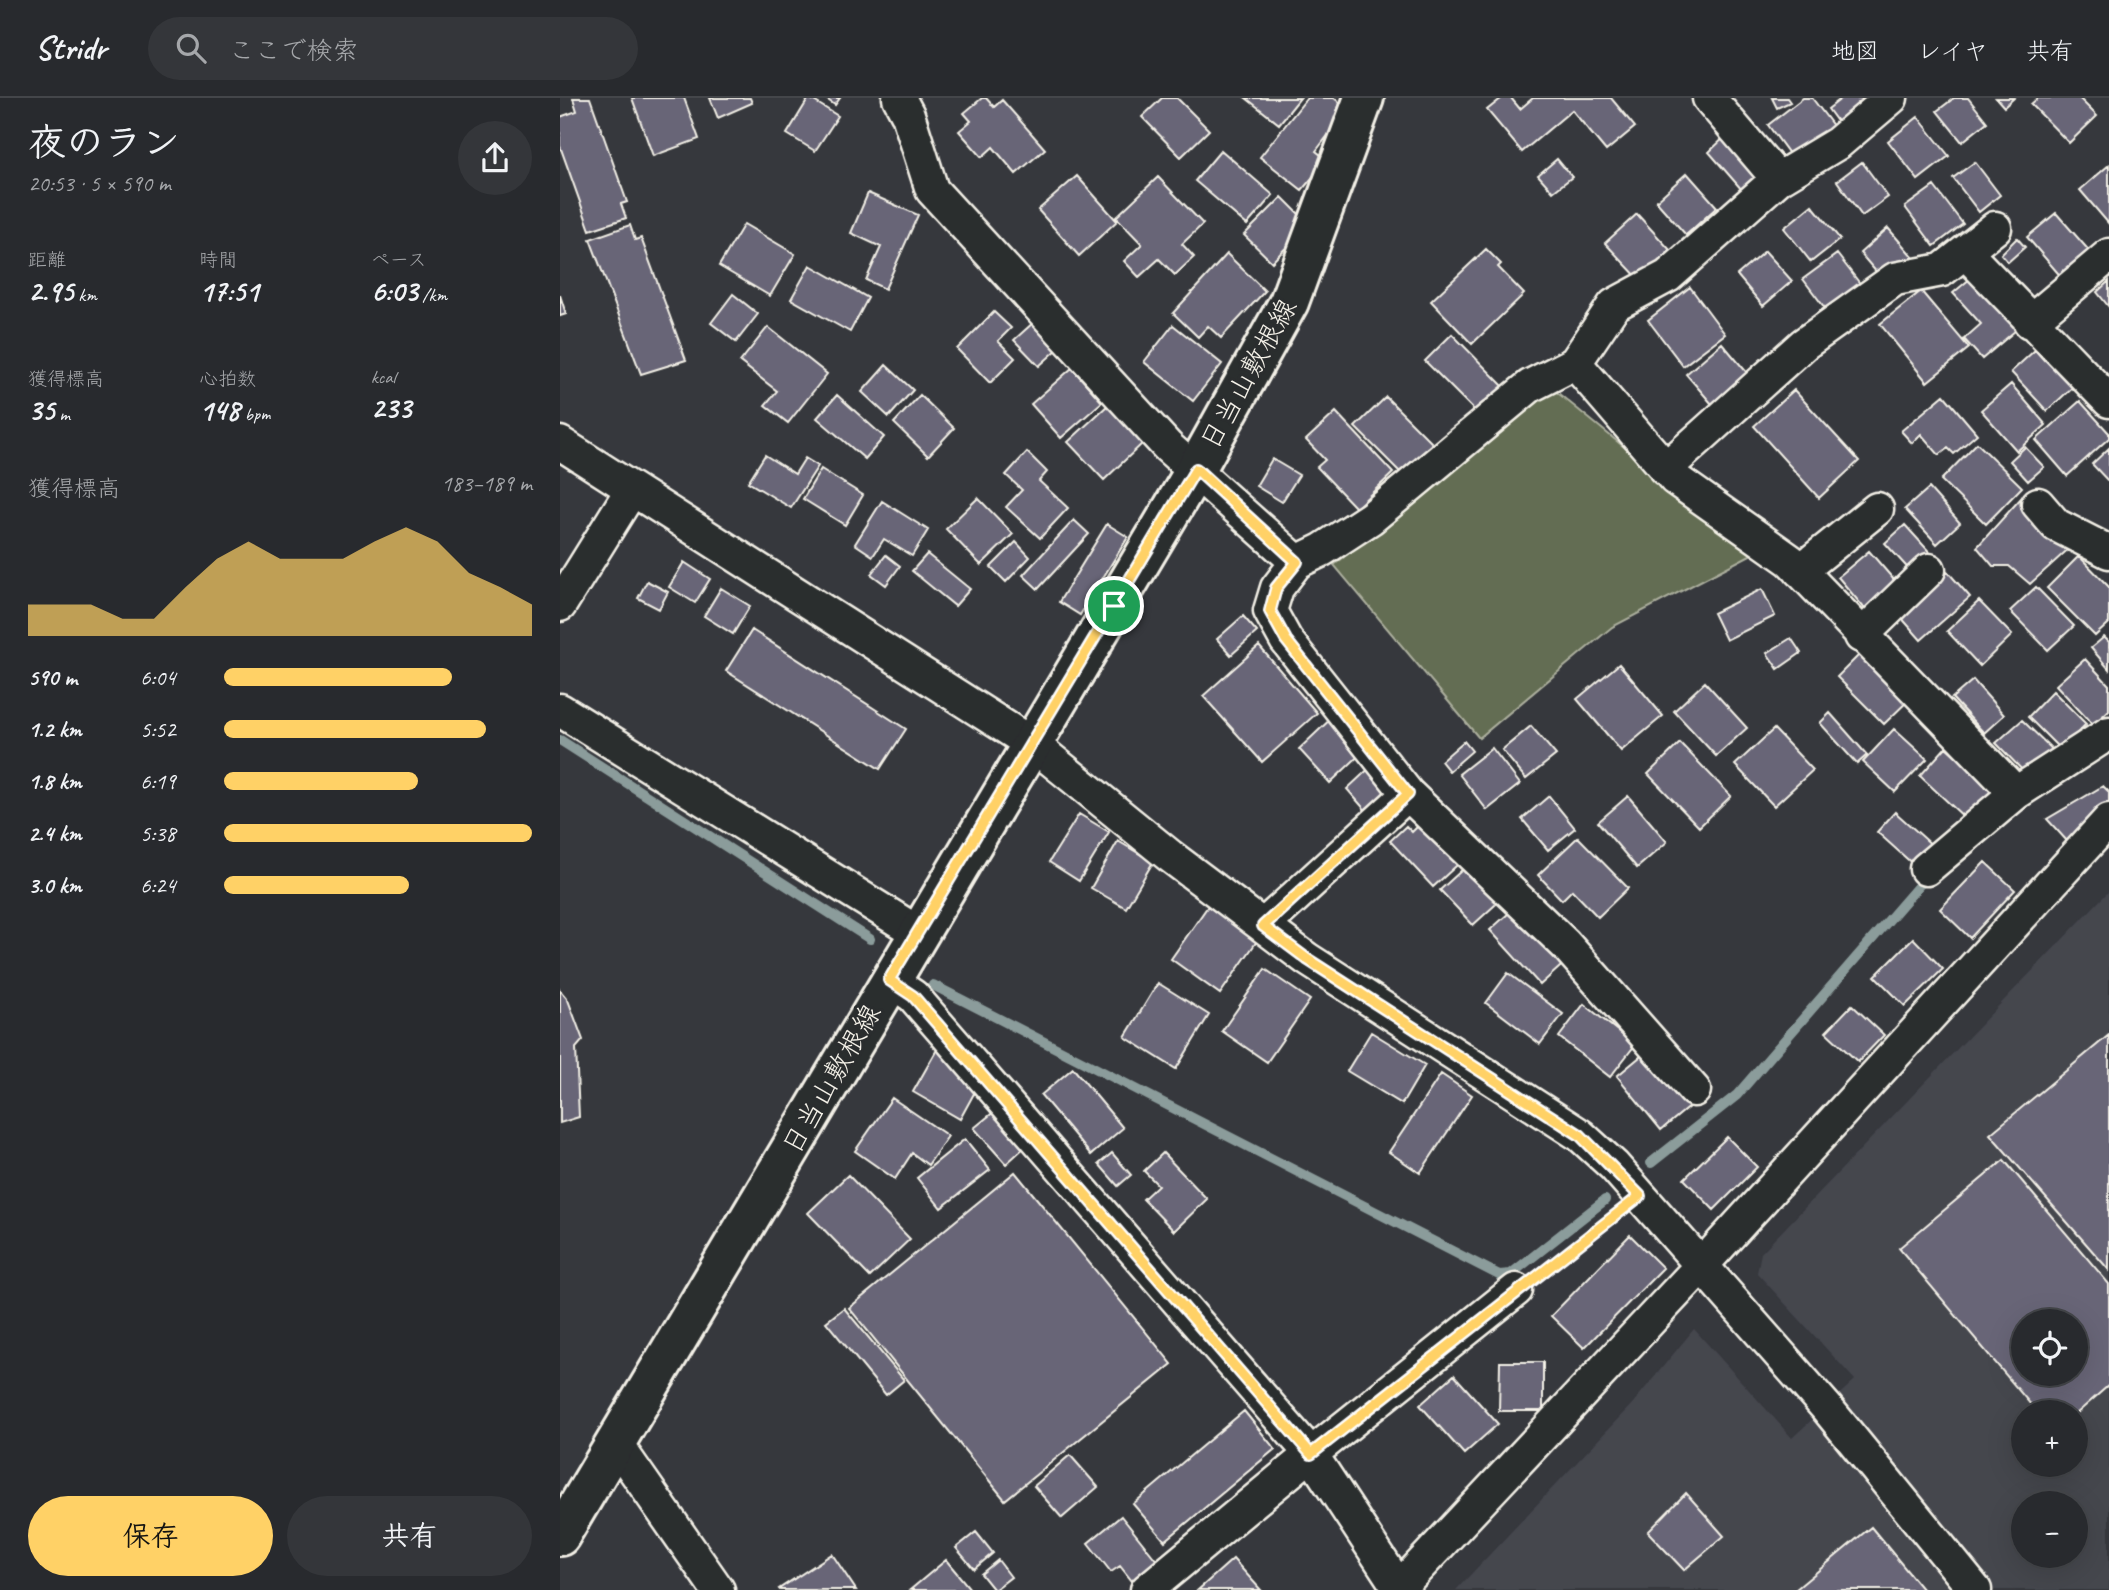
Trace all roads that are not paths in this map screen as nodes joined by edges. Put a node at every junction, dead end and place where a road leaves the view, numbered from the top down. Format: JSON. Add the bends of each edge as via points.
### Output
{"nodes":[{"id":1,"x":899,"y":98,"type":"edge"},
{"id":2,"x":1364,"y":98,"type":"edge"},
{"id":3,"x":1709,"y":98,"type":"edge"},
{"id":4,"x":1891,"y":98,"type":"edge"},
{"id":5,"x":1778,"y":179,"type":"junction"},
{"id":6,"x":1995,"y":228,"type":"dead end"},
{"id":7,"x":1965,"y":252,"type":"junction"},
{"id":8,"x":2109,"y":255,"type":"edge"},
{"id":9,"x":2030,"y":322,"type":"junction"},
{"id":10,"x":1575,"y":363,"type":"junction"},
{"id":11,"x":2109,"y":401,"type":"edge"},
{"id":12,"x":560,"y":443,"type":"edge"},
{"id":13,"x":1196,"y":469,"type":"junction"},
{"id":14,"x":1665,"y":469,"type":"junction"},
{"id":15,"x":631,"y":491,"type":"junction"},
{"id":16,"x":2038,"y":505,"type":"dead end"},
{"id":17,"x":1877,"y":509,"type":"dead end"},
{"id":18,"x":2109,"y":552,"type":"edge"},
{"id":19,"x":1297,"y":562,"type":"junction"},
{"id":20,"x":1929,"y":570,"type":"dead end"},
{"id":21,"x":1800,"y":571,"type":"junction"},
{"id":22,"x":560,"y":605,"type":"edge"},
{"id":23,"x":1861,"y":636,"type":"junction"},
{"id":24,"x":560,"y":710,"type":"edge"},
{"id":25,"x":2109,"y":733,"type":"edge"},
{"id":26,"x":1032,"y":744,"type":"junction"},
{"id":27,"x":2016,"y":793,"type":"junction"},
{"id":28,"x":1408,"y":794,"type":"junction"},
{"id":29,"x":2109,"y":820,"type":"edge"},
{"id":30,"x":1926,"y":869,"type":"dead end"},
{"id":31,"x":1263,"y":926,"type":"junction"},
{"id":32,"x":917,"y":932,"type":"junction"},
{"id":33,"x":889,"y":980,"type":"junction"},
{"id":34,"x":1694,"y":1090,"type":"dead end"},
{"id":35,"x":1702,"y":1265,"type":"junction"},
{"id":36,"x":1516,"y":1290,"type":"road end"},
{"id":37,"x":617,"y":1445,"type":"junction"},
{"id":38,"x":1311,"y":1454,"type":"junction"},
{"id":39,"x":560,"y":1536,"type":"edge"},
{"id":40,"x":1398,"y":1589,"type":"edge"},
{"id":41,"x":718,"y":1590,"type":"edge"},
{"id":42,"x":1147,"y":1590,"type":"edge"},
{"id":43,"x":1975,"y":1590,"type":"edge"}],
"edges":[{"from":1,"to":13,"type":"street","via":[[932,190],[1168,447]]},
{"from":2,"to":13,"type":"main road","name":"日当山敷根線","via":[[1289,302]]},
{"from":3,"to":5,"type":"street"},
{"from":4,"to":5,"type":"street","via":[[1838,143]]},
{"from":5,"to":10,"type":"street","via":[[1668,276],[1614,305]]},
{"from":6,"to":7,"type":"street"},
{"from":7,"to":9,"type":"street"},
{"from":7,"to":14,"type":"street","via":[[1942,270],[1895,279],[1804,344]]},
{"from":8,"to":9,"type":"street"},
{"from":9,"to":11,"type":"street"},
{"from":10,"to":14,"type":"street"},
{"from":10,"to":19,"type":"street","via":[[1530,386],[1371,518]]},
{"from":12,"to":15,"type":"street"},
{"from":13,"to":19,"type":"street"},
{"from":13,"to":26,"type":"main road","name":"日当山敷根線"},
{"from":14,"to":21,"type":"street"},
{"from":15,"to":22,"type":"street"},
{"from":15,"to":26,"type":"street"},
{"from":16,"to":18,"type":"street","via":[[2056,525]]},
{"from":17,"to":21,"type":"street"},
{"from":19,"to":28,"type":"street","via":[[1276,588],[1270,611],[1286,640]]},
{"from":20,"to":23,"type":"street"},
{"from":21,"to":23,"type":"street"},
{"from":23,"to":27,"type":"street"},
{"from":24,"to":32,"type":"street"},
{"from":25,"to":27,"type":"street"},
{"from":26,"to":31,"type":"street"},
{"from":26,"to":32,"type":"main road","name":"日当山敷根線"},
{"from":27,"to":30,"type":"street"},
{"from":28,"to":31,"type":"street"},
{"from":28,"to":34,"type":"street","via":[[1566,944]]},
{"from":29,"to":35,"type":"street"},
{"from":31,"to":35,"type":"street","via":[[1580,1135]]},
{"from":32,"to":33,"type":"main road","name":"日当山敷根線"},
{"from":33,"to":37,"type":"main road","name":"日当山敷根線"},
{"from":33,"to":38,"type":"street","via":[[913,996]]},
{"from":35,"to":40,"type":"street"},
{"from":35,"to":43,"type":"street","via":[[1826,1407]]},
{"from":36,"to":38,"type":"street"},
{"from":37,"to":39,"type":"main road","name":"日当山敷根線"},
{"from":37,"to":41,"type":"street"},
{"from":38,"to":40,"type":"street"},
{"from":38,"to":42,"type":"street"}]}
